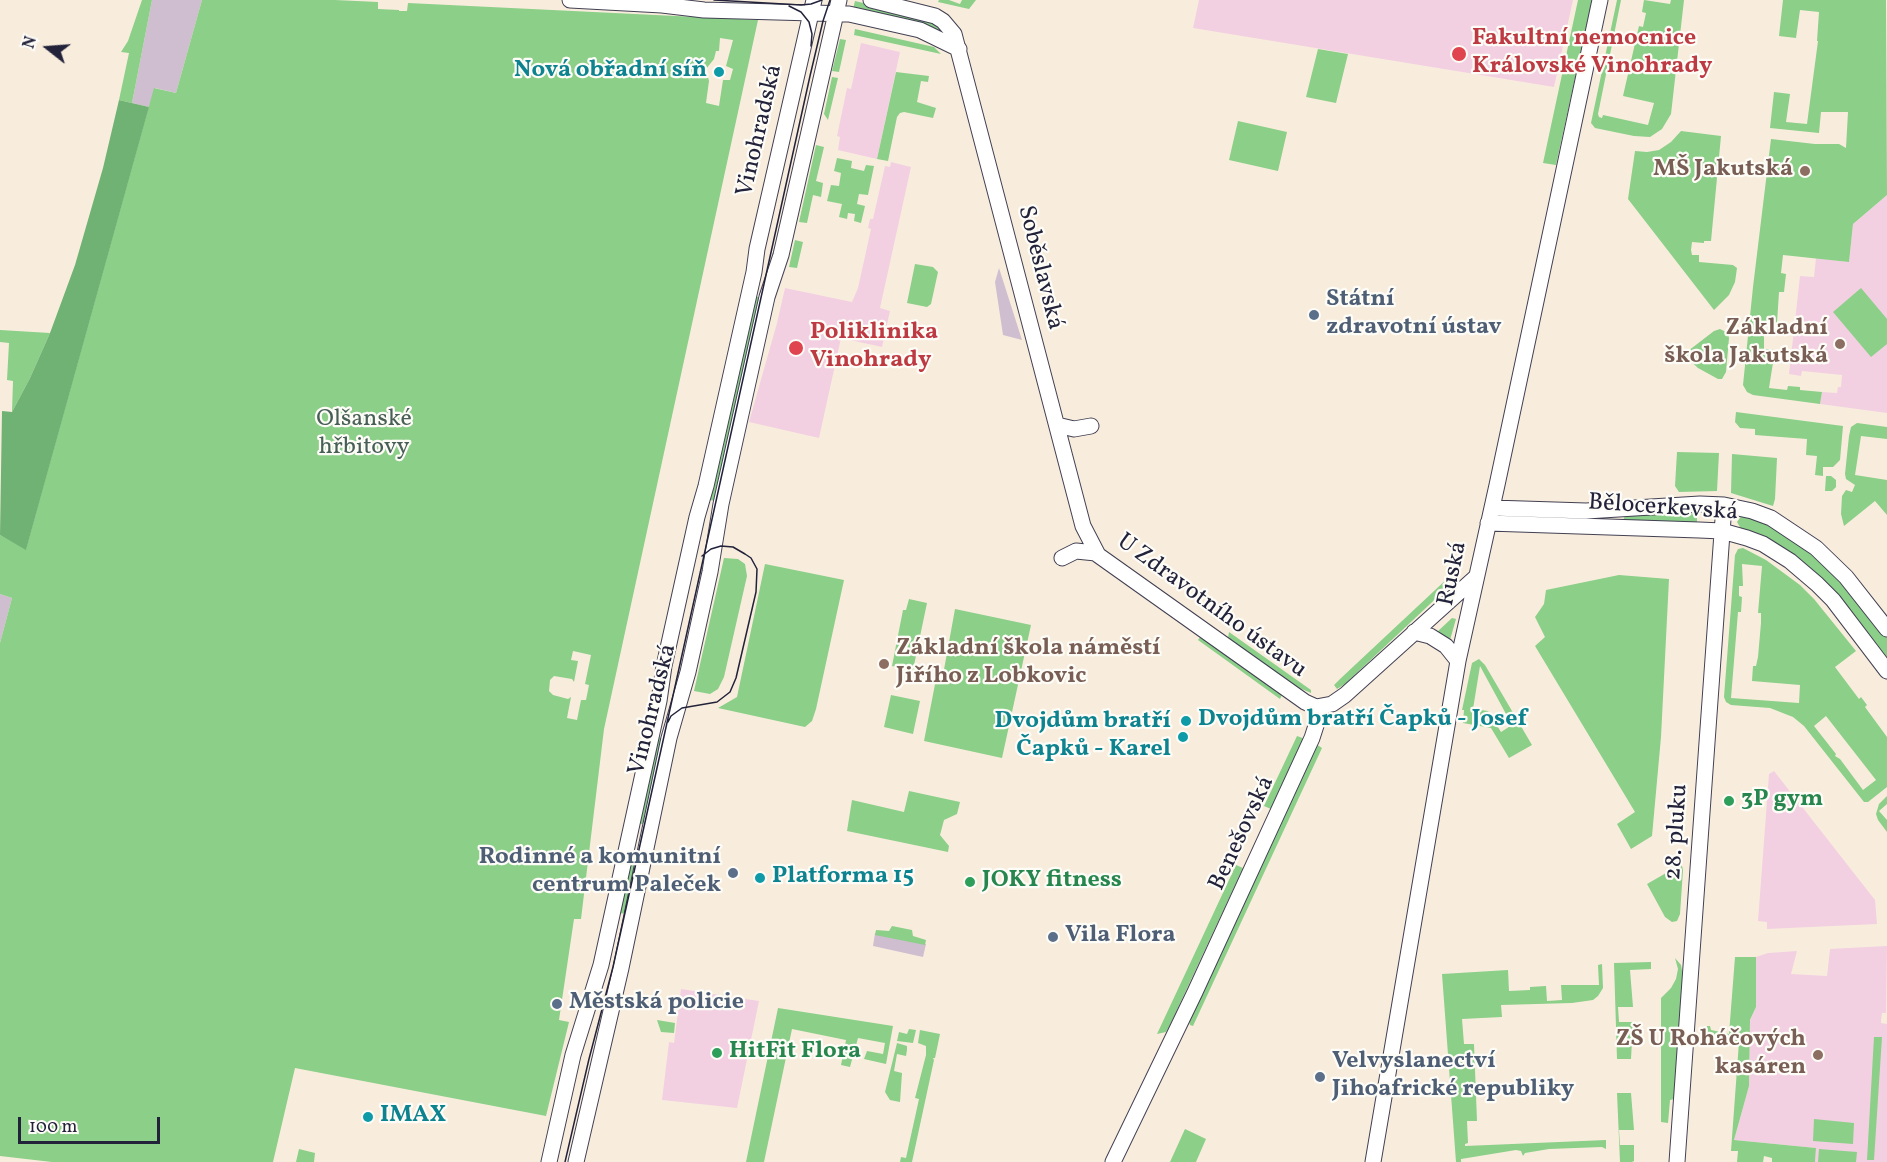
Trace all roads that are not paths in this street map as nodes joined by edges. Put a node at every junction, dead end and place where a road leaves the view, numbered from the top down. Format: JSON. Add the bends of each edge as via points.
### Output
{"nodes":[{"id":1,"x":570,"y":0,"type":"edge"},
{"id":2,"x":871,"y":0,"type":"edge"},
{"id":3,"x":1600,"y":0,"type":"edge"},
{"id":4,"x":835,"y":4,"type":"edge"},
{"id":5,"x":812,"y":7,"type":"edge"},
{"id":6,"x":959,"y":49,"type":"junction"},
{"id":7,"x":776,"y":269,"type":"junction"},
{"id":8,"x":754,"y":272,"type":"junction"},
{"id":9,"x":1057,"y":425,"type":"junction"},
{"id":10,"x":1091,"y":426,"type":"dead end"},
{"id":11,"x":1076,"y":498,"type":"joint"},
{"id":12,"x":1724,"y":505,"type":"junction"},
{"id":13,"x":1490,"y":515,"type":"junction"},
{"id":14,"x":1722,"y":531,"type":"junction"},
{"id":15,"x":1096,"y":553,"type":"junction"},
{"id":16,"x":1062,"y":558,"type":"dead end"},
{"id":17,"x":1476,"y":577,"type":"junction"},
{"id":18,"x":1887,"y":629,"type":"edge"},
{"id":19,"x":1414,"y":632,"type":"junction"},
{"id":20,"x":1458,"y":661,"type":"junction"},
{"id":21,"x":1887,"y":670,"type":"edge"},
{"id":22,"x":1322,"y":707,"type":"junction"},
{"id":23,"x":549,"y":1162,"type":"edge"},
{"id":24,"x":576,"y":1162,"type":"edge"},
{"id":25,"x":1113,"y":1162,"type":"edge"},
{"id":26,"x":1373,"y":1162,"type":"edge"},
{"id":27,"x":1677,"y":1162,"type":"edge"}],
"edges":[{"from":1,"to":5,"type":"main road","via":[[704,10]]},
{"from":2,"to":6,"type":"main road","name":"Soběslavská","via":[[939,18],[954,34]]},
{"from":3,"to":13,"type":"main road","name":"Ruská"},
{"from":4,"to":5,"type":"main road"},
{"from":4,"to":6,"type":"main road","via":[[920,30]]},
{"from":4,"to":7,"type":"main road","name":"Vinohradská"},
{"from":5,"to":8,"type":"main road","name":"Vinohradská"},
{"from":6,"to":9,"type":"main road","name":"Soběslavská"},
{"from":7,"to":8,"type":"main road"},
{"from":7,"to":24,"type":"main road","name":"Vinohradská"},
{"from":8,"to":23,"type":"main road","name":"Vinohradská","via":[[601,965],[573,1055]]},
{"from":9,"to":10,"type":"main road","via":[[1074,429]]},
{"from":9,"to":11,"type":"main road","name":"Soběslavská"},
{"from":11,"to":15,"type":"main road","name":"U Zdravotního ústavu"},
{"from":12,"to":13,"type":"main road","name":"Bělocerkevská"},
{"from":12,"to":14,"type":"main road","name":"28. pluku"},
{"from":12,"to":18,"type":"main road","name":"Bělocerkevská","via":[[1771,518],[1816,548],[1846,577]]},
{"from":13,"to":14,"type":"main road","name":"Bělocerkevská"},
{"from":13,"to":17,"type":"main road","name":"Ruská"},
{"from":14,"to":21,"type":"main road","name":"Bělocerkevská","via":[[1763,544],[1804,572],[1833,600]]},
{"from":14,"to":27,"type":"main road","name":"28. pluku"},
{"from":15,"to":16,"type":"main road","via":[[1076,551]]},
{"from":15,"to":22,"type":"main road","name":"U Zdravotního ústavu","via":[[1305,702]]},
{"from":17,"to":19,"type":"main road"},
{"from":17,"to":20,"type":"main road","name":"Ruská"},
{"from":19,"to":20,"type":"main road","via":[[1446,646]]},
{"from":19,"to":22,"type":"main road","via":[[1345,695]]},
{"from":20,"to":26,"type":"main road","name":"Ruská"},
{"from":22,"to":25,"type":"main road","name":"Benešovská","via":[[1312,738]]}]}
